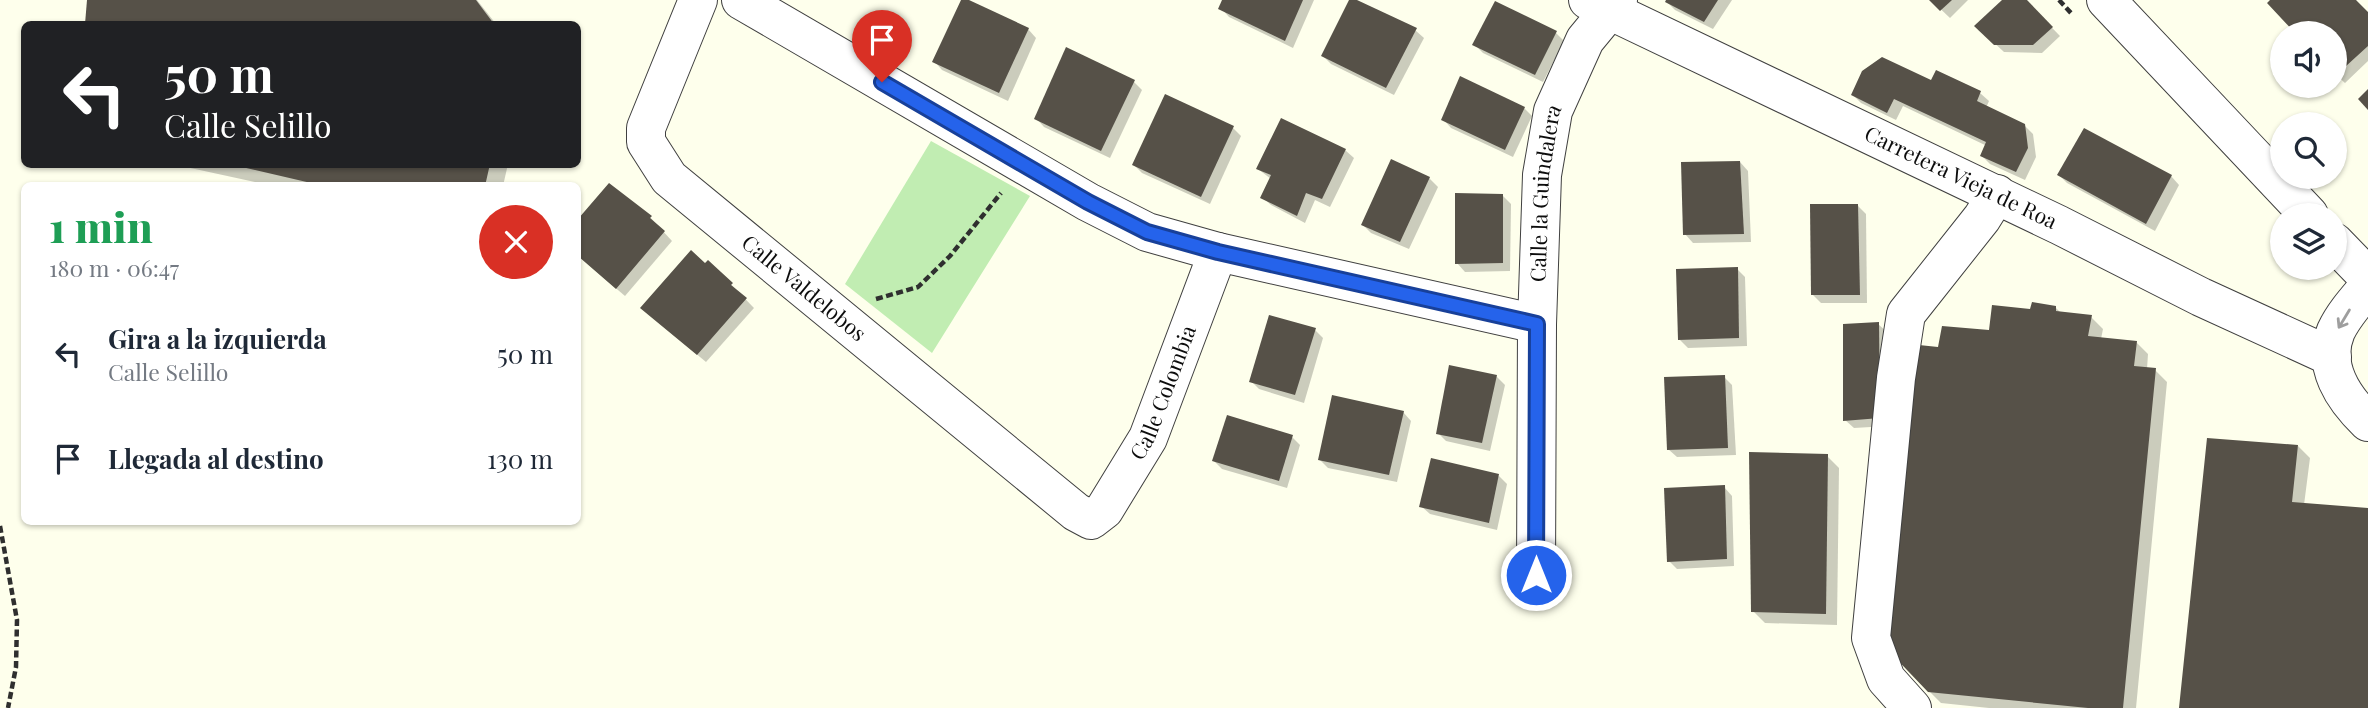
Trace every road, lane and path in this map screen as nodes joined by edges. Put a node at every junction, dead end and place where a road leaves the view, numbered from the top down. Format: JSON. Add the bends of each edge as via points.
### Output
{"nodes":[{"id":1,"x":698,"y":0,"type":"edge"},
{"id":2,"x":741,"y":0,"type":"edge"},
{"id":3,"x":2106,"y":0,"type":"edge"},
{"id":4,"x":1605,"y":4,"type":"edge"},
{"id":5,"x":1023,"y":164,"type":"junction"},
{"id":6,"x":1997,"y":194,"type":"junction"},
{"id":7,"x":2298,"y":203,"type":"edge"},
{"id":8,"x":1218,"y":252,"type":"junction"},
{"id":9,"x":2347,"y":255,"type":"edge"},
{"id":10,"x":2368,"y":277,"type":"edge"},
{"id":11,"x":2368,"y":287,"type":"edge"},
{"id":12,"x":828,"y":309,"type":"junction"},
{"id":13,"x":1537,"y":324,"type":"junction"},
{"id":14,"x":2332,"y":357,"type":"junction"},
{"id":15,"x":2368,"y":422,"type":"edge"},
{"id":16,"x":1091,"y":520,"type":"joint"},
{"id":17,"x":0,"y":526,"type":"edge"},
{"id":18,"x":7,"y":567,"type":"junction"},
{"id":19,"x":0,"y":569,"type":"edge"},
{"id":20,"x":1536,"y":575,"type":"dead end"},
{"id":21,"x":8,"y":708,"type":"edge"},
{"id":22,"x":1912,"y":708,"type":"edge"}],
"edges":[{"from":1,"to":12,"type":"street","name":"Calle Valdelobos","via":[[646,128],[646,142],[669,178]]},
{"from":2,"to":5,"type":"street"},
{"from":3,"to":7,"type":"street"},
{"from":4,"to":6,"type":"street","name":"Carretera Vieja de Roa"},
{"from":4,"to":13,"type":"street","name":"Calle la Guindalera","via":[[1553,110],[1542,175]]},
{"from":5,"to":8,"type":"street","via":[[1147,232]]},
{"from":5,"to":12,"type":"path","via":[[950,256],[918,287]]},
{"from":6,"to":14,"type":"street","name":"Carretera Vieja de Roa"},
{"from":6,"to":22,"type":"street","via":[[1906,314],[1871,638],[1886,679]]},
{"from":8,"to":13,"type":"street"},
{"from":8,"to":16,"type":"street","name":"Calle Colombia","via":[[1148,438],[1104,510]]},
{"from":9,"to":10,"type":"street"},
{"from":11,"to":14,"type":"street","one_way":true,"via":[[2336,332]]},
{"from":12,"to":16,"type":"street","name":"Calle Valdelobos"},
{"from":13,"to":20,"type":"street","name":"Calle la Guindalera"},
{"from":14,"to":15,"type":"street","via":[[2336,382]]},
{"from":17,"to":18,"type":"path"},
{"from":18,"to":19,"type":"path"},
{"from":18,"to":21,"type":"path","via":[[17,620],[16,667]]}]}
